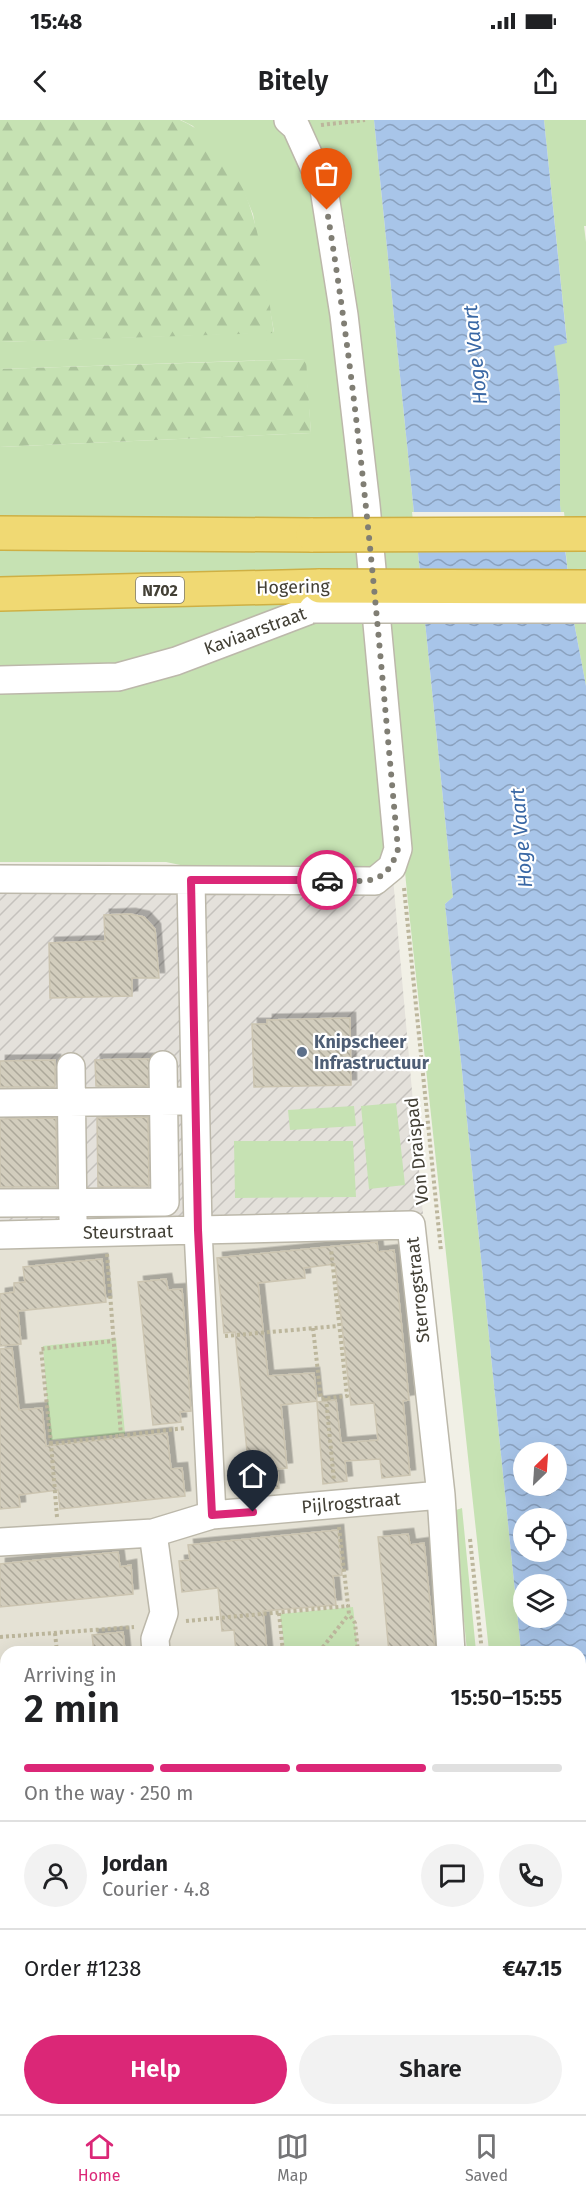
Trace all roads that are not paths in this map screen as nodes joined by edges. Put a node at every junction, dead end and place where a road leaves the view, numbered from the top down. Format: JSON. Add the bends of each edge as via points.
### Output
{"nodes":[{"id":1,"x":292,"y":124,"type":"edge"},
{"id":2,"x":0,"y":533,"type":"edge"},
{"id":3,"x":586,"y":534,"type":"edge"},
{"id":4,"x":586,"y":587,"type":"edge"},
{"id":5,"x":0,"y":594,"type":"edge"},
{"id":6,"x":316,"y":598,"type":"junction"},
{"id":7,"x":586,"y":609,"type":"edge"},
{"id":8,"x":0,"y":680,"type":"edge"},
{"id":9,"x":0,"y":879,"type":"edge"},
{"id":10,"x":191,"y":880,"type":"junction"},
{"id":11,"x":163,"y":1065,"type":"dead end"},
{"id":12,"x":71,"y":1067,"type":"dead end"},
{"id":13,"x":196,"y":1100,"type":"junction"},
{"id":14,"x":164,"y":1101,"type":"junction"},
{"id":15,"x":72,"y":1102,"type":"junction"},
{"id":16,"x":0,"y":1103,"type":"edge"},
{"id":17,"x":0,"y":1203,"type":"edge"},
{"id":18,"x":73,"y":1203,"type":"junction"},
{"id":19,"x":198,"y":1230,"type":"junction"},
{"id":20,"x":73,"y":1233,"type":"junction"},
{"id":21,"x":0,"y":1235,"type":"edge"},
{"id":22,"x":441,"y":1495,"type":"junction"},
{"id":23,"x":212,"y":1515,"type":"junction"},
{"id":24,"x":153,"y":1533,"type":"junction"},
{"id":25,"x":0,"y":1542,"type":"edge"},
{"id":26,"x":159,"y":1634,"type":"edge"},
{"id":27,"x":451,"y":1646,"type":"edge"}],
"edges":[{"from":1,"to":10,"type":"street","via":[[324,189],[344,315],[398,849],[392,867],[375,881]]},
{"from":2,"to":3,"type":"highway","bridge":true},
{"from":4,"to":6,"type":"highway","name":"Hogering","number":"N702","bridge":true},
{"from":5,"to":6,"type":"highway","name":"Hogering","number":"N702"},
{"from":6,"to":7,"type":"street","name":"Kaviaarstraat","bridge":true},
{"from":6,"to":8,"type":"street","name":"Kaviaarstraat","via":[[176,661],[118,676]]},
{"from":9,"to":10,"type":"street"},
{"from":10,"to":13,"type":"street","name":"Steurstraat"},
{"from":11,"to":14,"type":"street","name":"Steurstraat"},
{"from":12,"to":15,"type":"street","name":"Steurstraat"},
{"from":13,"to":14,"type":"street"},
{"from":13,"to":19,"type":"street","name":"Steurstraat"},
{"from":14,"to":15,"type":"street"},
{"from":14,"to":18,"type":"street","name":"Steurstraat","via":[[165,1202]]},
{"from":15,"to":16,"type":"street"},
{"from":15,"to":18,"type":"street","name":"Steurstraat"},
{"from":17,"to":18,"type":"street","name":"Steurstraat"},
{"from":18,"to":20,"type":"street","name":"Steurstraat"},
{"from":19,"to":20,"type":"street","name":"Steurstraat"},
{"from":19,"to":22,"type":"street","name":"Sterrogstraat","via":[[411,1225]]},
{"from":19,"to":23,"type":"street"},
{"from":20,"to":21,"type":"street","name":"Steurstraat"},
{"from":22,"to":23,"type":"street","name":"Pijlrogstraat"},
{"from":22,"to":27,"type":"street"},
{"from":23,"to":24,"type":"street","name":"Pijlrogstraat"},
{"from":24,"to":25,"type":"street","name":"Pijlrogstraat"},
{"from":24,"to":26,"type":"street","via":[[164,1613]]}]}
